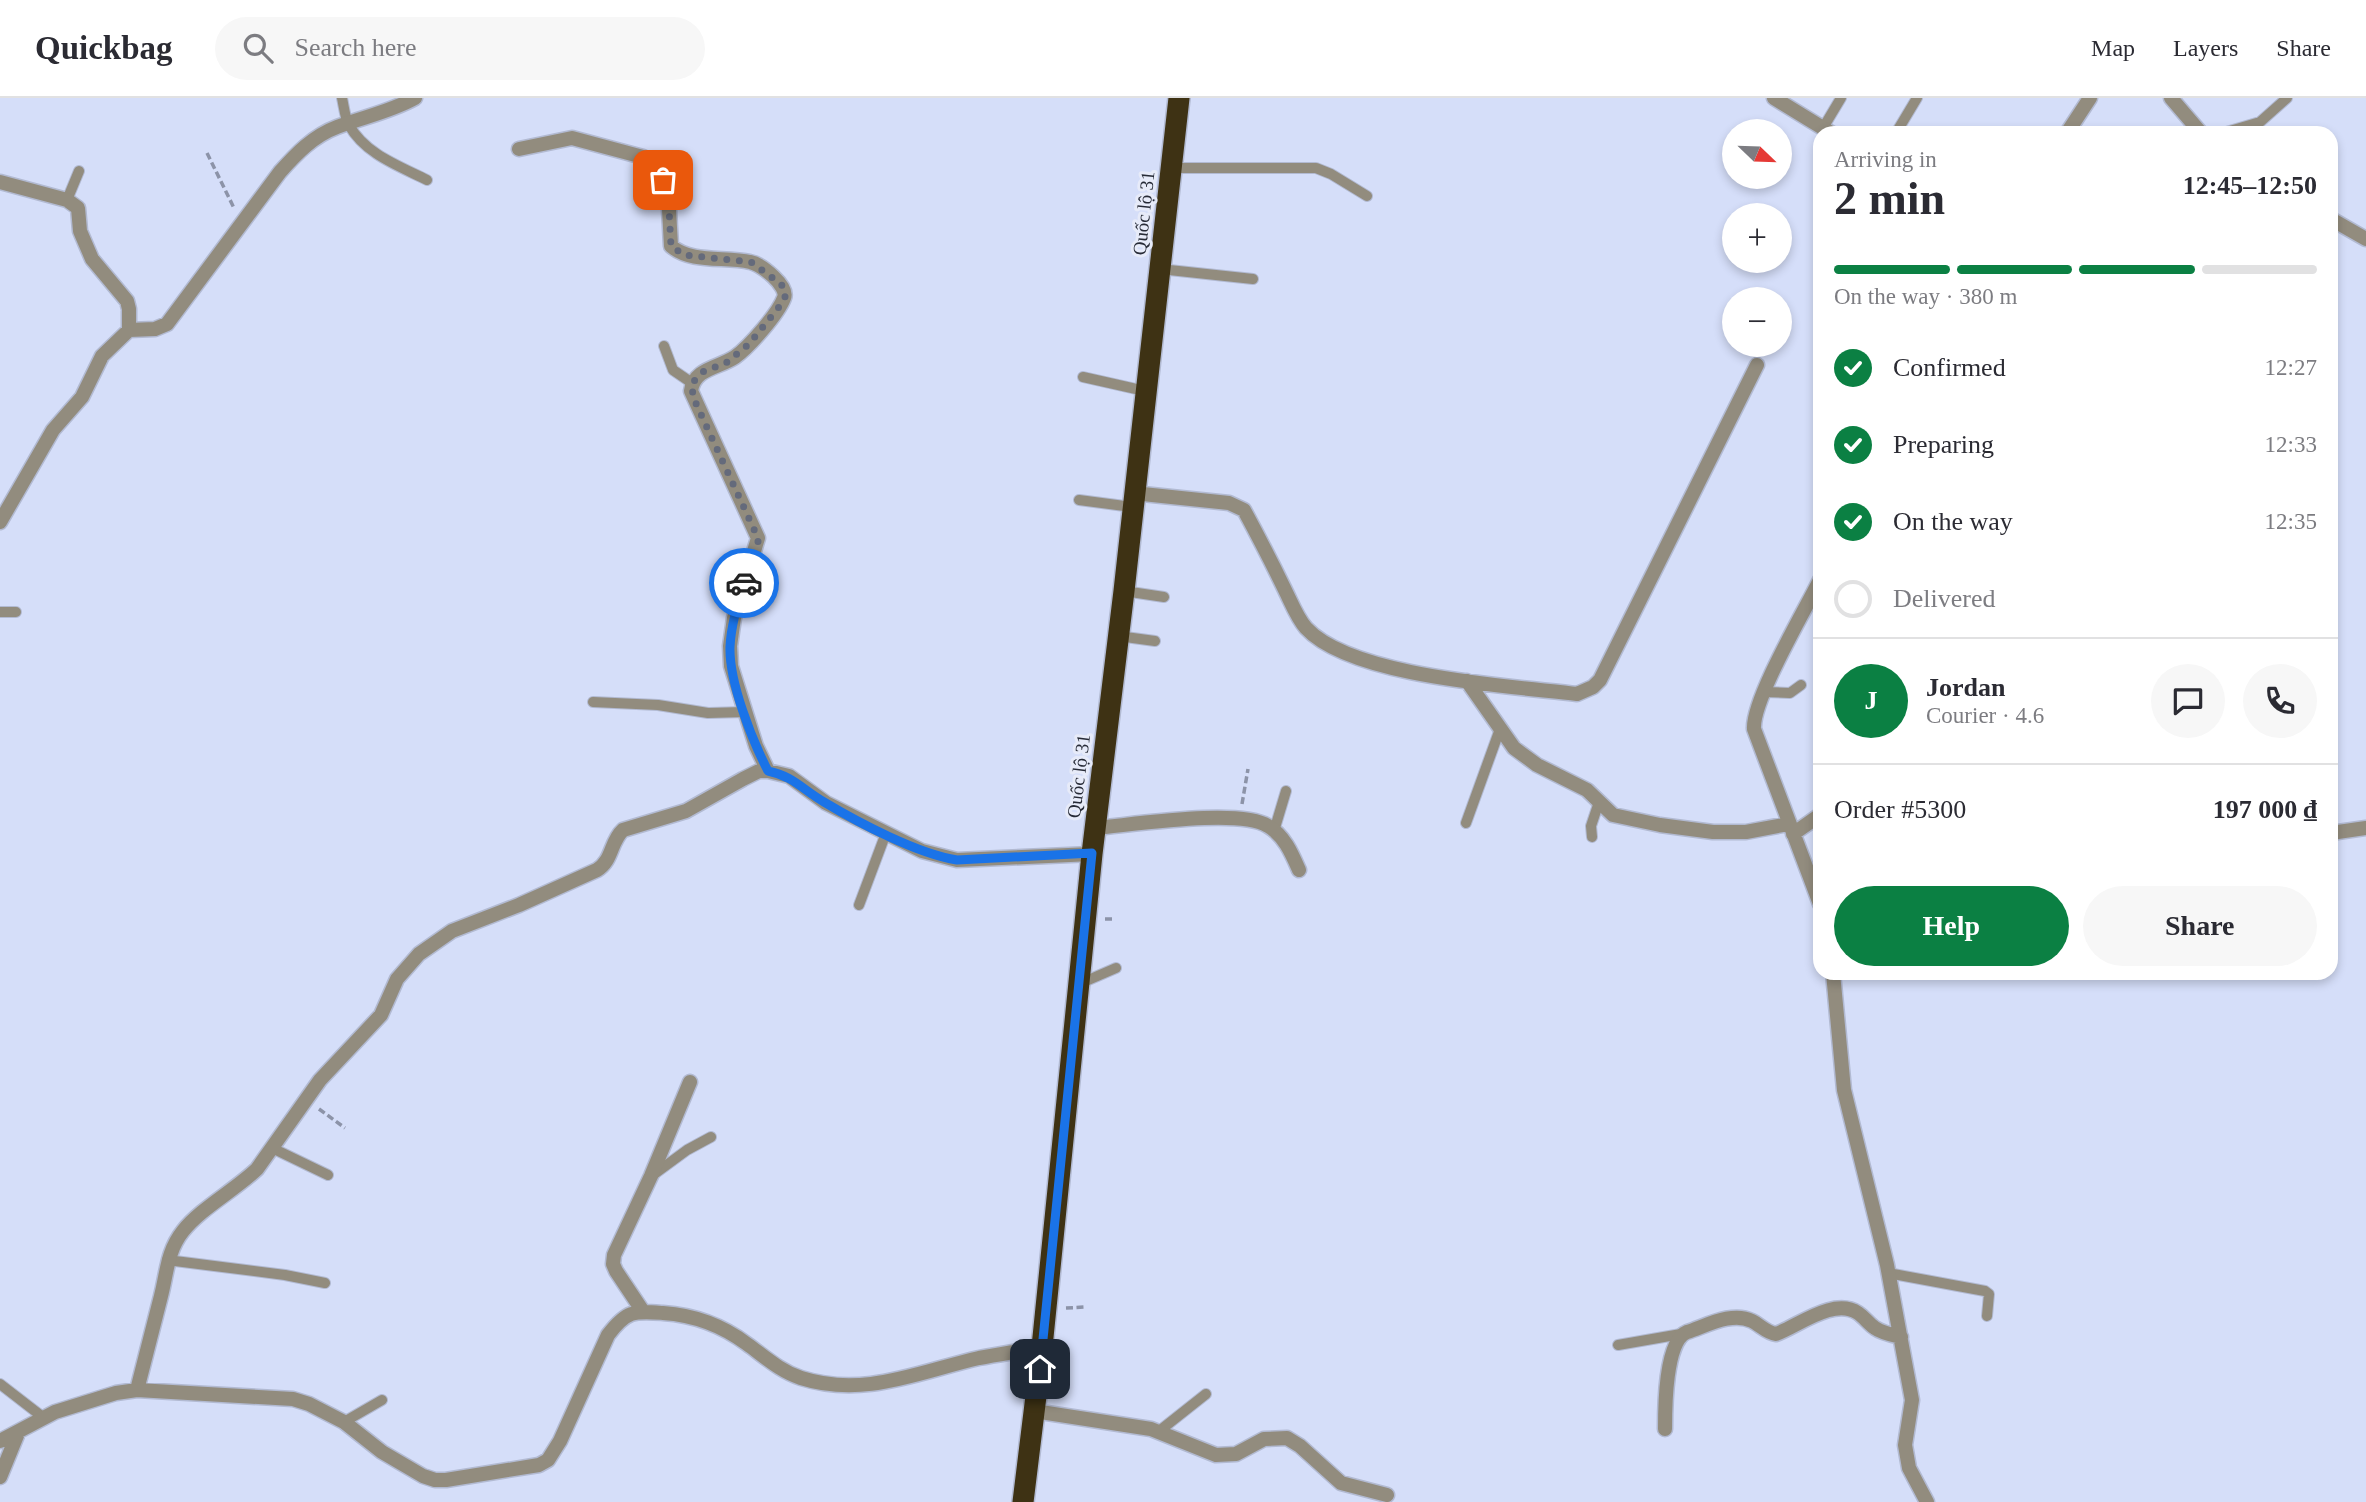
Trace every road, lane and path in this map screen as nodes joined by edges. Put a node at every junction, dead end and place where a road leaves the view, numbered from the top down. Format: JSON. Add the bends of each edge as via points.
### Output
{"nodes":[{"id":1,"x":342,"y":98,"type":"edge"},
{"id":2,"x":415,"y":98,"type":"edge"},
{"id":3,"x":1179,"y":98,"type":"edge"},
{"id":4,"x":1774,"y":98,"type":"edge"},
{"id":5,"x":1841,"y":98,"type":"edge"},
{"id":6,"x":1917,"y":98,"type":"edge"},
{"id":7,"x":2090,"y":98,"type":"edge"},
{"id":8,"x":2171,"y":98,"type":"edge"},
{"id":9,"x":2287,"y":98,"type":"edge"},
{"id":10,"x":348,"y":124,"type":"junction"},
{"id":11,"x":1819,"y":126,"type":"edge"},
{"id":12,"x":1829,"y":126,"type":"edge"},
{"id":13,"x":1900,"y":126,"type":"edge"},
{"id":14,"x":2072,"y":126,"type":"edge"},
{"id":15,"x":2195,"y":126,"type":"edge"},
{"id":16,"x":2247,"y":126,"type":"edge"},
{"id":17,"x":519,"y":149,"type":"dead end"},
{"id":18,"x":207,"y":153,"type":"dead end"},
{"id":19,"x":1171,"y":168,"type":"junction"},
{"id":20,"x":79,"y":171,"type":"dead end"},
{"id":21,"x":427,"y":180,"type":"dead end"},
{"id":22,"x":0,"y":182,"type":"edge"},
{"id":23,"x":1367,"y":196,"type":"dead end"},
{"id":24,"x":67,"y":200,"type":"junction"},
{"id":25,"x":2338,"y":223,"type":"edge"},
{"id":26,"x":242,"y":225,"type":"junction"},
{"id":27,"x":2366,"y":239,"type":"edge"},
{"id":28,"x":1160,"y":269,"type":"junction"},
{"id":29,"x":1253,"y":279,"type":"dead end"},
{"id":30,"x":130,"y":330,"type":"junction"},
{"id":31,"x":663,"y":346,"type":"dead end"},
{"id":32,"x":1757,"y":365,"type":"dead end"},
{"id":33,"x":1083,"y":377,"type":"dead end"},
{"id":34,"x":692,"y":383,"type":"junction"},
{"id":35,"x":1145,"y":390,"type":"junction"},
{"id":36,"x":1079,"y":500,"type":"dead end"},
{"id":37,"x":1133,"y":500,"type":"junction"},
{"id":38,"x":0,"y":522,"type":"edge"},
{"id":39,"x":1124,"y":591,"type":"junction"},
{"id":40,"x":1813,"y":594,"type":"edge"},
{"id":41,"x":1164,"y":597,"type":"dead end"},
{"id":42,"x":0,"y":612,"type":"edge"},
{"id":43,"x":16,"y":612,"type":"dead end"},
{"id":44,"x":1118,"y":636,"type":"junction"},
{"id":45,"x":1155,"y":641,"type":"dead end"},
{"id":46,"x":1467,"y":681,"type":"junction"},
{"id":47,"x":1801,"y":685,"type":"dead end"},
{"id":48,"x":1764,"y":692,"type":"junction"},
{"id":49,"x":593,"y":702,"type":"dead end"},
{"id":50,"x":745,"y":712,"type":"junction"},
{"id":51,"x":1500,"y":729,"type":"junction"},
{"id":52,"x":1248,"y":769,"type":"dead end"},
{"id":53,"x":768,"y":771,"type":"junction"},
{"id":54,"x":1286,"y":791,"type":"dead end"},
{"id":55,"x":1599,"y":802,"type":"junction"},
{"id":56,"x":1240,"y":819,"type":"junction"},
{"id":57,"x":1813,"y":819,"type":"edge"},
{"id":58,"x":1466,"y":824,"type":"dead end"},
{"id":59,"x":1095,"y":828,"type":"junction"},
{"id":60,"x":2366,"y":828,"type":"edge"},
{"id":61,"x":1791,"y":829,"type":"junction"},
{"id":62,"x":1273,"y":831,"type":"junction"},
{"id":63,"x":2338,"y":832,"type":"edge"},
{"id":64,"x":886,"y":833,"type":"junction"},
{"id":65,"x":1592,"y":837,"type":"dead end"},
{"id":66,"x":1092,"y":853,"type":"junction"},
{"id":67,"x":1299,"y":870,"type":"dead end"},
{"id":68,"x":1813,"y":886,"type":"edge"},
{"id":69,"x":859,"y":905,"type":"dead end"},
{"id":70,"x":1116,"y":968,"type":"dead end"},
{"id":71,"x":1834,"y":980,"type":"edge"},
{"id":72,"x":1079,"y":984,"type":"junction"},
{"id":73,"x":690,"y":1082,"type":"dead end"},
{"id":74,"x":306,"y":1099,"type":"junction"},
{"id":75,"x":345,"y":1128,"type":"dead end"},
{"id":76,"x":711,"y":1137,"type":"dead end"},
{"id":77,"x":272,"y":1148,"type":"junction"},
{"id":78,"x":328,"y":1175,"type":"dead end"},
{"id":79,"x":651,"y":1176,"type":"junction"},
{"id":80,"x":167,"y":1260,"type":"junction"},
{"id":81,"x":1888,"y":1273,"type":"junction"},
{"id":82,"x":325,"y":1283,"type":"dead end"},
{"id":83,"x":642,"y":1310,"type":"junction"},
{"id":84,"x":1987,"y":1316,"type":"dead end"},
{"id":85,"x":1681,"y":1334,"type":"junction"},
{"id":86,"x":1901,"y":1337,"type":"junction"},
{"id":87,"x":1618,"y":1345,"type":"dead end"},
{"id":88,"x":1042,"y":1348,"type":"junction"},
{"id":89,"x":0,"y":1384,"type":"edge"},
{"id":90,"x":136,"y":1390,"type":"junction"},
{"id":91,"x":1206,"y":1394,"type":"dead end"},
{"id":92,"x":382,"y":1400,"type":"dead end"},
{"id":93,"x":1034,"y":1411,"type":"junction"},
{"id":94,"x":44,"y":1418,"type":"junction"},
{"id":95,"x":344,"y":1422,"type":"junction"},
{"id":96,"x":1665,"y":1429,"type":"dead end"},
{"id":97,"x":1158,"y":1432,"type":"junction"},
{"id":98,"x":18,"y":1433,"type":"junction"},
{"id":99,"x":0,"y":1441,"type":"edge"},
{"id":100,"x":0,"y":1477,"type":"edge"},
{"id":101,"x":1387,"y":1495,"type":"dead end"},
{"id":102,"x":1023,"y":1502,"type":"edge"},
{"id":103,"x":1927,"y":1502,"type":"edge"}],
"edges":[{"from":1,"to":10,"type":"lane"},
{"from":2,"to":10,"type":"street"},
{"from":3,"to":19,"type":"highway","name":"Quốc lộ 31"},
{"from":4,"to":11,"type":"street"},
{"from":5,"to":12,"type":"lane"},
{"from":6,"to":13,"type":"lane"},
{"from":7,"to":14,"type":"street"},
{"from":8,"to":15,"type":"street"},
{"from":9,"to":16,"type":"lane","via":[[2260,122]]},
{"from":10,"to":21,"type":"lane","via":[[364,145]]},
{"from":10,"to":26,"type":"street","via":[[296,154]]},
{"from":17,"to":34,"type":"street","via":[[572,138],[643,157],[668,191],[671,246],[684,255],[751,262],[781,284],[785,297],[749,344]]},
{"from":18,"to":26,"type":"path"},
{"from":19,"to":23,"type":"lane","via":[[1316,168]]},
{"from":19,"to":28,"type":"highway","name":"Quốc lộ 31"},
{"from":20,"to":24,"type":"lane"},
{"from":22,"to":24,"type":"street"},
{"from":24,"to":30,"type":"street","via":[[78,208],[80,232],[92,259],[127,301]]},
{"from":25,"to":27,"type":"street"},
{"from":26,"to":30,"type":"street","via":[[167,324]]},
{"from":28,"to":29,"type":"lane"},
{"from":28,"to":35,"type":"highway","name":"Quốc lộ 31"},
{"from":30,"to":38,"type":"street","via":[[102,356],[82,397],[52,430]]},
{"from":31,"to":34,"type":"lane","via":[[673,370]]},
{"from":32,"to":46,"type":"street","via":[[1600,680],[1577,694]]},
{"from":33,"to":35,"type":"lane"},
{"from":34,"to":50,"type":"street","via":[[693,397],[758,538],[730,646]]},
{"from":35,"to":37,"type":"highway","name":"Quốc lộ 31"},
{"from":36,"to":37,"type":"lane"},
{"from":37,"to":39,"type":"highway","name":"Quốc lộ 31"},
{"from":37,"to":46,"type":"street","via":[[1236,505],[1244,510],[1303,625],[1321,641],[1358,658]]},
{"from":39,"to":41,"type":"lane"},
{"from":39,"to":44,"type":"highway","name":"Quốc lộ 31"},
{"from":40,"to":48,"type":"street"},
{"from":42,"to":43,"type":"lane"},
{"from":44,"to":45,"type":"lane"},
{"from":44,"to":59,"type":"highway","name":"Quốc lộ 31"},
{"from":46,"to":51,"type":"street"},
{"from":47,"to":48,"type":"lane","via":[[1790,693]]},
{"from":48,"to":61,"type":"street","via":[[1754,729]]},
{"from":49,"to":50,"type":"lane"},
{"from":50,"to":53,"type":"street"},
{"from":51,"to":55,"type":"street","via":[[1523,757],[1580,786]]},
{"from":51,"to":58,"type":"lane"},
{"from":52,"to":56,"type":"path"},
{"from":53,"to":64,"type":"street","via":[[789,776],[826,803]]},
{"from":53,"to":74,"type":"street","via":[[758,771],[686,811],[623,830],[605,865],[597,870],[433,942],[408,964],[381,1015]]},
{"from":54,"to":62,"type":"lane"},
{"from":55,"to":61,"type":"street","via":[[1613,815],[1660,825],[1713,832]]},
{"from":55,"to":65,"type":"lane"},
{"from":56,"to":59,"type":"street"},
{"from":56,"to":62,"type":"street"},
{"from":57,"to":61,"type":"street"},
{"from":59,"to":66,"type":"highway","name":"Quốc lộ 31"},
{"from":60,"to":63,"type":"street"},
{"from":61,"to":68,"type":"street"},
{"from":62,"to":67,"type":"street","via":[[1288,845]]},
{"from":64,"to":66,"type":"street","via":[[922,851],[957,860]]},
{"from":64,"to":69,"type":"lane"},
{"from":66,"to":72,"type":"highway","name":"Quốc lộ 31"},
{"from":70,"to":72,"type":"lane"},
{"from":71,"to":81,"type":"street","via":[[1844,1090]]},
{"from":72,"to":88,"type":"highway","name":"Quốc lộ 31"},
{"from":73,"to":79,"type":"street"},
{"from":74,"to":75,"type":"path"},
{"from":74,"to":77,"type":"street"},
{"from":76,"to":79,"type":"lane"},
{"from":77,"to":78,"type":"lane"},
{"from":77,"to":80,"type":"street","via":[[244,1181],[195,1218]]},
{"from":79,"to":83,"type":"street","via":[[613,1264]]},
{"from":80,"to":82,"type":"lane"},
{"from":80,"to":90,"type":"street"},
{"from":81,"to":84,"type":"lane","via":[[1985,1291],[1990,1300]]},
{"from":81,"to":86,"type":"street"},
{"from":83,"to":88,"type":"street","via":[[678,1314],[715,1326],[779,1369],[824,1385],[889,1382],[980,1358]]},
{"from":83,"to":95,"type":"street","via":[[618,1322],[608,1335],[560,1441],[539,1465],[435,1480],[382,1452]]},
{"from":85,"to":86,"type":"street","via":[[1732,1317],[1776,1334],[1810,1315],[1842,1308],[1860,1314],[1882,1332]]},
{"from":85,"to":87,"type":"lane"},
{"from":85,"to":96,"type":"street","via":[[1666,1384]]},
{"from":86,"to":103,"type":"street","via":[[1912,1400],[1905,1445],[1909,1468]]},
{"from":88,"to":93,"type":"highway","name":"Quốc lộ 31"},
{"from":89,"to":94,"type":"lane"},
{"from":90,"to":94,"type":"street"},
{"from":90,"to":95,"type":"street","via":[[301,1400]]},
{"from":91,"to":97,"type":"lane"},
{"from":92,"to":95,"type":"lane"},
{"from":93,"to":97,"type":"street"},
{"from":93,"to":102,"type":"highway","name":"Quốc lộ 31"},
{"from":94,"to":98,"type":"street"},
{"from":97,"to":101,"type":"street","via":[[1216,1455],[1237,1454],[1264,1440],[1287,1438],[1341,1483]]},
{"from":98,"to":99,"type":"street"},
{"from":98,"to":100,"type":"street"}]}
